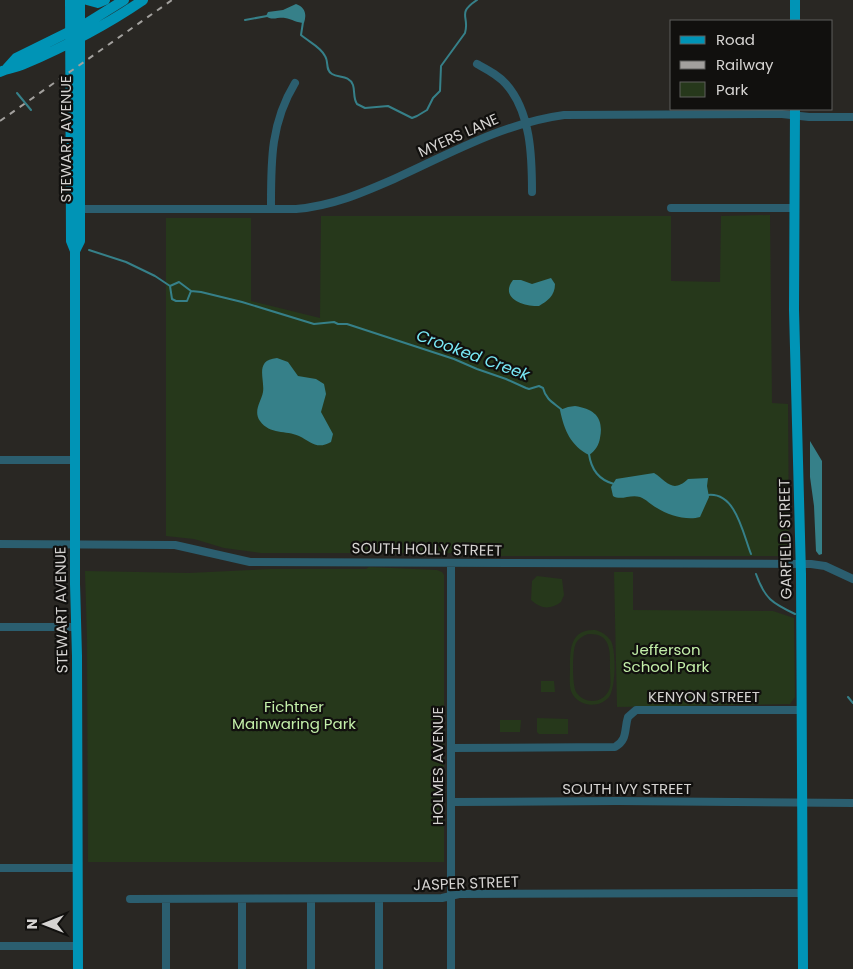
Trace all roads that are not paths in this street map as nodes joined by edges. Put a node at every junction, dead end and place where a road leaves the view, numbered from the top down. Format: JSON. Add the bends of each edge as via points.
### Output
{"nodes":[{"id":1,"x":70,"y":0,"type":"edge"},
{"id":2,"x":80,"y":0,"type":"edge"},
{"id":3,"x":87,"y":0,"type":"edge"},
{"id":4,"x":105,"y":0,"type":"edge"},
{"id":5,"x":124,"y":0,"type":"edge"},
{"id":6,"x":143,"y":0,"type":"edge"},
{"id":7,"x":795,"y":0,"type":"edge"},
{"id":8,"x":795,"y":20,"type":"edge"},
{"id":9,"x":80,"y":26,"type":"junction"},
{"id":10,"x":70,"y":31,"type":"junction"},
{"id":11,"x":75,"y":40,"type":"junction"},
{"id":12,"x":478,"y":64,"type":"dead end"},
{"id":13,"x":3,"y":70,"type":"edge"},
{"id":14,"x":295,"y":83,"type":"dead end"},
{"id":15,"x":795,"y":112,"type":"edge"},
{"id":16,"x":853,"y":117,"type":"edge"},
{"id":17,"x":524,"y":123,"type":"junction"},
{"id":18,"x":70,"y":153,"type":"junction"},
{"id":19,"x":532,"y":192,"type":"dead end"},
{"id":20,"x":671,"y":208,"type":"dead end"},
{"id":21,"x":794,"y":208,"type":"junction"},
{"id":22,"x":81,"y":209,"type":"junction"},
{"id":23,"x":271,"y":209,"type":"junction"},
{"id":24,"x":75,"y":250,"type":"junction"},
{"id":25,"x":0,"y":460,"type":"edge"},
{"id":26,"x":75,"y":460,"type":"junction"},
{"id":27,"x":0,"y":544,"type":"edge"},
{"id":28,"x":75,"y":544,"type":"junction"},
{"id":29,"x":450,"y":563,"type":"junction"},
{"id":30,"x":800,"y":564,"type":"junction"},
{"id":31,"x":853,"y":579,"type":"edge"},
{"id":32,"x":0,"y":627,"type":"edge"},
{"id":33,"x":76,"y":627,"type":"junction"},
{"id":34,"x":802,"y":710,"type":"junction"},
{"id":35,"x":451,"y":748,"type":"junction"},
{"id":36,"x":451,"y":802,"type":"junction"},
{"id":37,"x":802,"y":802,"type":"junction"},
{"id":38,"x":853,"y":803,"type":"edge"},
{"id":39,"x":0,"y":868,"type":"edge"},
{"id":40,"x":78,"y":868,"type":"junction"},
{"id":41,"x":803,"y":894,"type":"junction"},
{"id":42,"x":451,"y":896,"type":"junction"},
{"id":43,"x":130,"y":899,"type":"dead end"},
{"id":44,"x":166,"y":899,"type":"junction"},
{"id":45,"x":311,"y":899,"type":"junction"},
{"id":46,"x":379,"y":899,"type":"junction"},
{"id":47,"x":242,"y":900,"type":"junction"},
{"id":48,"x":0,"y":946,"type":"edge"},
{"id":49,"x":78,"y":946,"type":"junction"},
{"id":50,"x":78,"y":969,"type":"edge"},
{"id":51,"x":166,"y":969,"type":"edge"},
{"id":52,"x":242,"y":969,"type":"edge"},
{"id":53,"x":311,"y":969,"type":"edge"},
{"id":54,"x":379,"y":969,"type":"edge"},
{"id":55,"x":451,"y":969,"type":"edge"},
{"id":56,"x":802,"y":969,"type":"edge"}],
"edges":[{"from":1,"to":10,"type":"main road","name":"STEWART AVENUE"},
{"from":2,"to":9,"type":"main road","name":"STEWART AVENUE"},
{"from":3,"to":4,"type":"main road","via":[[98,3]]},
{"from":5,"to":9,"type":"main road"},
{"from":6,"to":11,"type":"main road"},
{"from":7,"to":8,"type":"main road"},
{"from":9,"to":10,"type":"main road"},
{"from":9,"to":11,"type":"main road","name":"STEWART AVENUE"},
{"from":10,"to":11,"type":"main road","name":"STEWART AVENUE"},
{"from":10,"to":13,"type":"main road","via":[[16,58]]},
{"from":11,"to":13,"type":"main road","via":[[20,66]]},
{"from":11,"to":18,"type":"main road","name":"STEWART AVENUE"},
{"from":11,"to":22,"type":"main road","name":"STEWART AVENUE"},
{"from":12,"to":17,"type":"street","via":[[506,84],[517,99]]},
{"from":14,"to":23,"type":"street","via":[[283,105],[272,145]]},
{"from":15,"to":16,"type":"street","name":"MYERS LANE"},
{"from":15,"to":17,"type":"street","name":"MYERS LANE","via":[[580,114]]},
{"from":15,"to":21,"type":"main road","name":"GARFIELD STREET"},
{"from":17,"to":19,"type":"street","via":[[531,153]]},
{"from":17,"to":23,"type":"street","name":"MYERS LANE","via":[[339,202],[308,208]]},
{"from":18,"to":22,"type":"main road","via":[[76,170],[76,204]]},
{"from":18,"to":24,"type":"main road","name":"STEWART AVENUE","via":[[70,241]]},
{"from":20,"to":21,"type":"street"},
{"from":21,"to":30,"type":"main road","name":"GARFIELD STREET"},
{"from":22,"to":23,"type":"street","name":"MYERS LANE"},
{"from":22,"to":24,"type":"main road","name":"STEWART AVENUE","via":[[80,241]]},
{"from":24,"to":26,"type":"main road","name":"STEWART AVENUE"},
{"from":25,"to":26,"type":"street"},
{"from":26,"to":28,"type":"main road","name":"STEWART AVENUE"},
{"from":27,"to":28,"type":"street","name":"SOUTH HOLLY STREET"},
{"from":28,"to":29,"type":"street","name":"SOUTH HOLLY STREET","via":[[174,545],[250,562]]},
{"from":28,"to":33,"type":"main road","name":"STEWART AVENUE"},
{"from":29,"to":30,"type":"street","name":"SOUTH HOLLY STREET"},
{"from":29,"to":35,"type":"street","name":"HOLMES AVENUE"},
{"from":30,"to":31,"type":"street","name":"SOUTH HOLLY STREET","via":[[825,566]]},
{"from":30,"to":34,"type":"main road","name":"GARFIELD STREET"},
{"from":32,"to":33,"type":"street"},
{"from":33,"to":40,"type":"main road","name":"STEWART AVENUE"},
{"from":34,"to":35,"type":"street","name":"KENYON STREET","via":[[636,710],[628,717],[624,738],[614,747]]},
{"from":34,"to":37,"type":"main road","name":"GARFIELD STREET"},
{"from":35,"to":36,"type":"street","name":"HOLMES AVENUE"},
{"from":36,"to":37,"type":"street","name":"SOUTH IVY STREET"},
{"from":36,"to":42,"type":"street","name":"HOLMES AVENUE"},
{"from":37,"to":38,"type":"street","name":"SOUTH IVY STREET"},
{"from":37,"to":41,"type":"main road","name":"GARFIELD STREET"},
{"from":39,"to":40,"type":"street"},
{"from":40,"to":49,"type":"main road","name":"STEWART AVENUE"},
{"from":41,"to":42,"type":"street","name":"JASPER STREET"},
{"from":41,"to":56,"type":"main road","name":"GARFIELD STREET"},
{"from":42,"to":46,"type":"street","name":"JASPER STREET"},
{"from":42,"to":55,"type":"street","name":"HOLMES AVENUE"},
{"from":43,"to":44,"type":"street","name":"JASPER STREET"},
{"from":44,"to":47,"type":"street","name":"JASPER STREET"},
{"from":44,"to":51,"type":"street"},
{"from":45,"to":46,"type":"street","name":"JASPER STREET"},
{"from":45,"to":47,"type":"street","name":"JASPER STREET"},
{"from":45,"to":53,"type":"street"},
{"from":46,"to":54,"type":"street"},
{"from":47,"to":52,"type":"street"},
{"from":48,"to":49,"type":"street"},
{"from":49,"to":50,"type":"main road","name":"STEWART AVENUE"}]}
